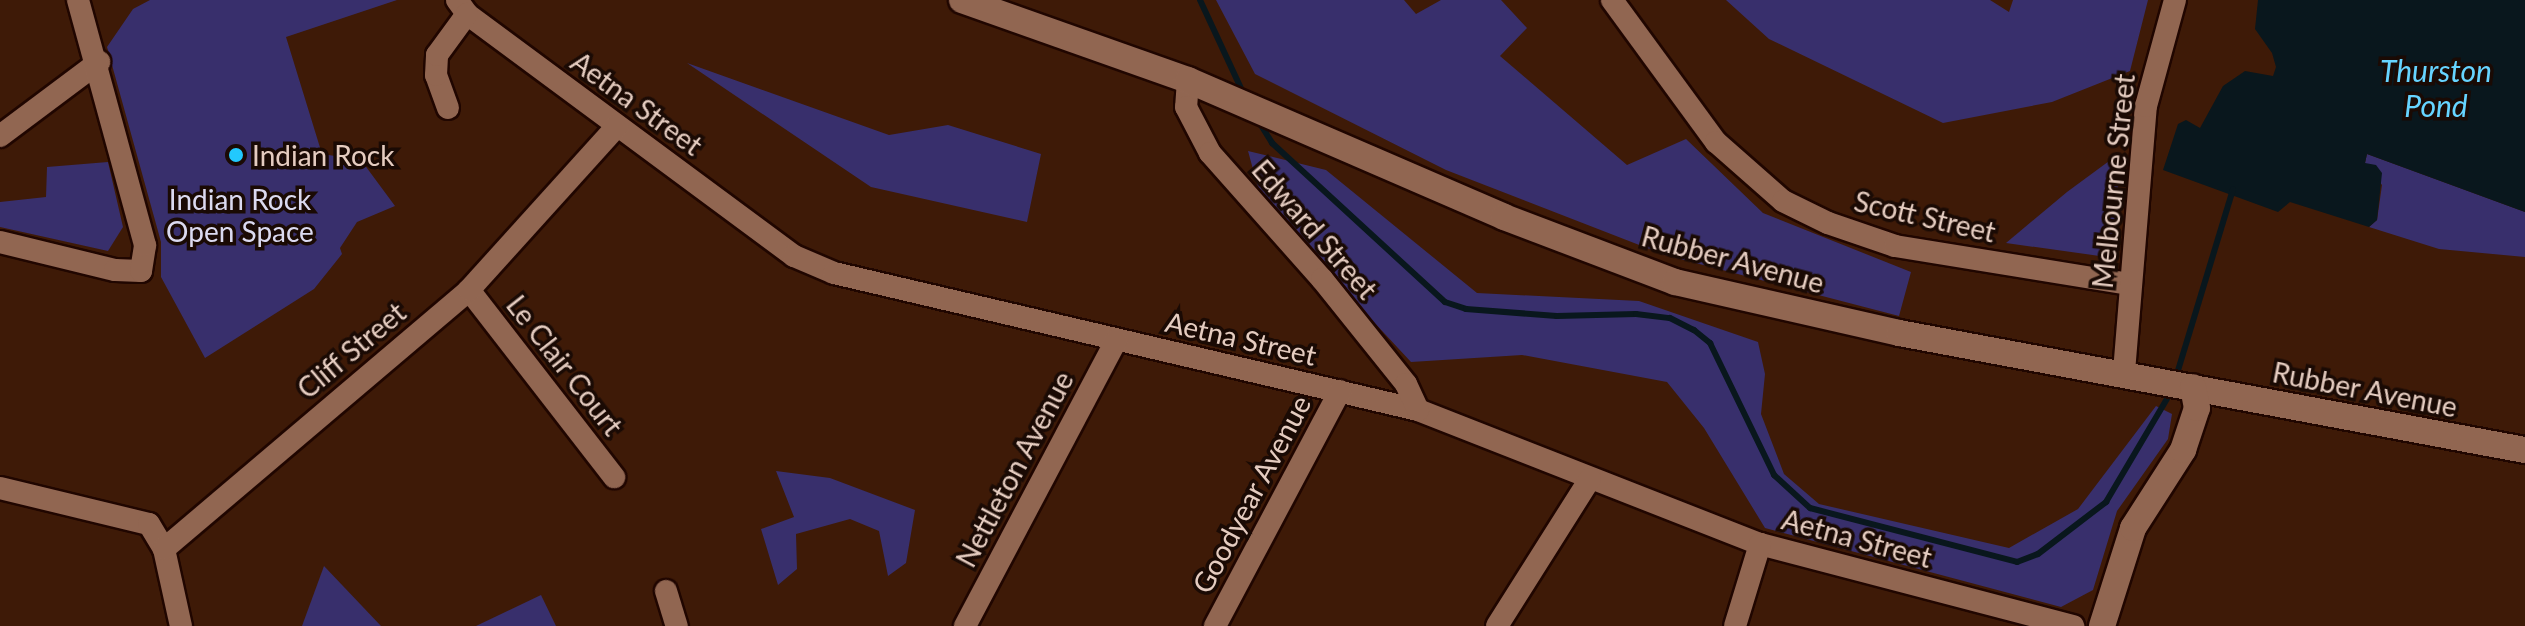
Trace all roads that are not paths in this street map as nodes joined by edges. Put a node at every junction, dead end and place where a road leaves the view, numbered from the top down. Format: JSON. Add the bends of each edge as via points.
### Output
{"nodes":[{"id":1,"x":78,"y":0,"type":"edge"},
{"id":2,"x":962,"y":0,"type":"edge"},
{"id":3,"x":1612,"y":0,"type":"edge"},
{"id":4,"x":2175,"y":0,"type":"edge"},
{"id":5,"x":462,"y":7,"type":"edge"},
{"id":6,"x":99,"y":62,"type":"junction"},
{"id":7,"x":1199,"y":84,"type":"junction"},
{"id":8,"x":448,"y":108,"type":"dead end"},
{"id":9,"x":617,"y":126,"type":"junction"},
{"id":10,"x":0,"y":136,"type":"edge"},
{"id":11,"x":0,"y":242,"type":"edge"},
{"id":12,"x":2130,"y":284,"type":"junction"},
{"id":13,"x":469,"y":290,"type":"junction"},
{"id":14,"x":1116,"y":341,"type":"junction"},
{"id":15,"x":2136,"y":375,"type":"junction"},
{"id":16,"x":2193,"y":387,"type":"junction"},
{"id":17,"x":1340,"y":391,"type":"junction"},
{"id":18,"x":1418,"y":410,"type":"junction"},
{"id":19,"x":2525,"y":450,"type":"edge"},
{"id":20,"x":614,"y":477,"type":"dead end"},
{"id":21,"x":1590,"y":479,"type":"junction"},
{"id":22,"x":0,"y":488,"type":"edge"},
{"id":23,"x":1760,"y":544,"type":"junction"},
{"id":24,"x":164,"y":549,"type":"junction"},
{"id":25,"x":666,"y":591,"type":"dead end"},
{"id":26,"x":181,"y":626,"type":"edge"},
{"id":27,"x":677,"y":626,"type":"edge"},
{"id":28,"x":965,"y":626,"type":"edge"},
{"id":29,"x":1215,"y":626,"type":"edge"},
{"id":30,"x":1497,"y":626,"type":"edge"},
{"id":31,"x":1735,"y":626,"type":"edge"},
{"id":32,"x":2073,"y":626,"type":"edge"},
{"id":33,"x":2102,"y":626,"type":"edge"}],
"edges":[{"from":1,"to":6,"type":"street"},
{"from":2,"to":7,"type":"street","name":"Rubber Avenue"},
{"from":3,"to":12,"type":"street","name":"Scott Street","via":[[1716,142],[1783,201],[1895,246]]},
{"from":4,"to":12,"type":"street","name":"Melbourne Street","via":[[2146,106]]},
{"from":5,"to":8,"type":"street","via":[[437,55],[436,75]]},
{"from":5,"to":9,"type":"street","name":"Aetna Street"},
{"from":6,"to":10,"type":"street"},
{"from":6,"to":11,"type":"street","via":[[145,245],[141,271],[115,270]]},
{"from":7,"to":15,"type":"street","name":"Rubber Avenue","via":[[1504,217],[1675,282],[1899,333]]},
{"from":7,"to":18,"type":"street","name":"Edward Street","via":[[1186,107],[1210,153],[1322,279],[1406,384]]},
{"from":9,"to":13,"type":"street","name":"Cliff Street"},
{"from":9,"to":14,"type":"street","name":"Aetna Street","via":[[794,256],[834,273]]},
{"from":12,"to":15,"type":"street","name":"Melbourne Street"},
{"from":13,"to":20,"type":"street","name":"Le Clair Court"},
{"from":13,"to":24,"type":"street","name":"Cliff Street"},
{"from":14,"to":17,"type":"street","name":"Aetna Street"},
{"from":14,"to":28,"type":"street","name":"Nettleton Avenue"},
{"from":15,"to":16,"type":"street","name":"Rubber Avenue"},
{"from":16,"to":19,"type":"street","name":"Rubber Avenue"},
{"from":16,"to":33,"type":"street","via":[[2197,408],[2183,450],[2133,528]]},
{"from":17,"to":18,"type":"street","name":"Aetna Street"},
{"from":17,"to":29,"type":"street","name":"Goodyear Avenue"},
{"from":18,"to":21,"type":"street","name":"Aetna Street"},
{"from":21,"to":23,"type":"street","name":"Aetna Street"},
{"from":21,"to":30,"type":"street"},
{"from":22,"to":24,"type":"street","via":[[149,524]]},
{"from":23,"to":31,"type":"street"},
{"from":23,"to":32,"type":"street","name":"Aetna Street"},
{"from":24,"to":26,"type":"street"},
{"from":25,"to":27,"type":"street"}]}
